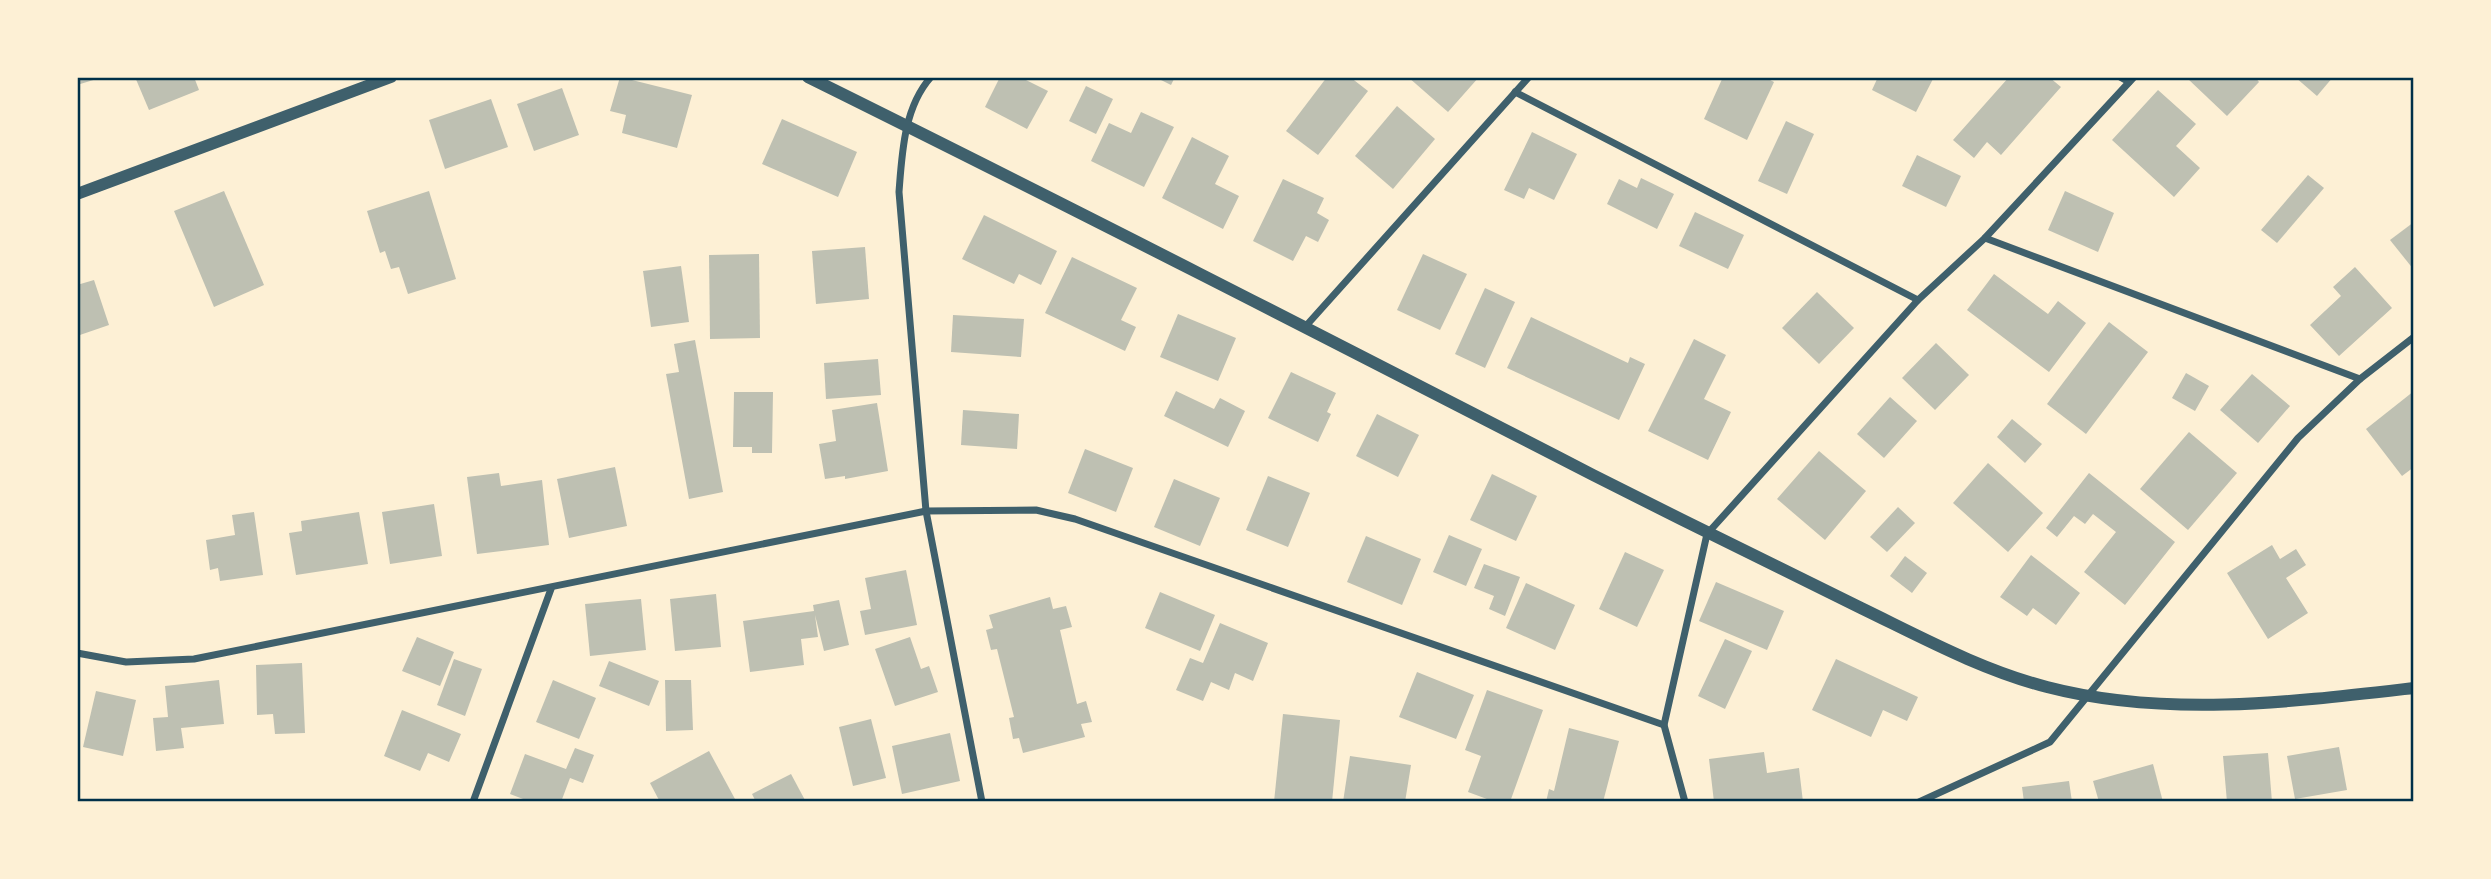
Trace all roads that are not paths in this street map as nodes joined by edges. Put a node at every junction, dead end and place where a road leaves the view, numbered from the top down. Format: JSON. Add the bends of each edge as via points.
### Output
{"nodes":[{"id":1,"x":391,"y":77,"type":"edge"},
{"id":2,"x":808,"y":77,"type":"edge"},
{"id":3,"x":931,"y":77,"type":"edge"},
{"id":4,"x":1529,"y":77,"type":"edge"},
{"id":5,"x":2120,"y":77,"type":"edge"},
{"id":6,"x":2132,"y":79,"type":"edge"},
{"id":7,"x":1515,"y":92,"type":"junction"},
{"id":8,"x":908,"y":126,"type":"junction"},
{"id":9,"x":77,"y":194,"type":"edge"},
{"id":10,"x":1985,"y":238,"type":"junction"},
{"id":11,"x":1918,"y":300,"type":"junction"},
{"id":12,"x":1306,"y":327,"type":"junction"},
{"id":13,"x":2414,"y":337,"type":"edge"},
{"id":14,"x":2360,"y":379,"type":"junction"},
{"id":15,"x":926,"y":511,"type":"junction"},
{"id":16,"x":1707,"y":534,"type":"junction"},
{"id":17,"x":551,"y":589,"type":"junction"},
{"id":18,"x":77,"y":653,"type":"edge"},
{"id":19,"x":2414,"y":688,"type":"edge"},
{"id":20,"x":2088,"y":695,"type":"junction"},
{"id":21,"x":1664,"y":725,"type":"junction"},
{"id":22,"x":473,"y":802,"type":"edge"},
{"id":23,"x":982,"y":802,"type":"edge"},
{"id":24,"x":1685,"y":802,"type":"edge"},
{"id":25,"x":1919,"y":802,"type":"edge"}],
"edges":[{"from":1,"to":9,"type":"street"},
{"from":2,"to":8,"type":"street"},
{"from":3,"to":8,"type":"street","via":[[920,89]]},
{"from":4,"to":7,"type":"street"},
{"from":5,"to":6,"type":"street"},
{"from":6,"to":10,"type":"street"},
{"from":7,"to":11,"type":"street"},
{"from":7,"to":12,"type":"street"},
{"from":8,"to":12,"type":"street"},
{"from":8,"to":15,"type":"street","via":[[899,192]]},
{"from":10,"to":11,"type":"street"},
{"from":10,"to":14,"type":"street"},
{"from":11,"to":16,"type":"street"},
{"from":12,"to":16,"type":"street"},
{"from":13,"to":14,"type":"street"},
{"from":14,"to":20,"type":"street","via":[[2298,438]]},
{"from":15,"to":17,"type":"street"},
{"from":15,"to":21,"type":"street","via":[[1036,510],[1074,519]]},
{"from":15,"to":23,"type":"street"},
{"from":16,"to":20,"type":"street","via":[[1969,660],[2046,687]]},
{"from":16,"to":21,"type":"street"},
{"from":17,"to":18,"type":"street","via":[[194,659],[126,662]]},
{"from":17,"to":22,"type":"street"},
{"from":19,"to":20,"type":"street","via":[[2204,705]]},
{"from":20,"to":25,"type":"street","via":[[2050,742]]},
{"from":21,"to":24,"type":"street"}]}
